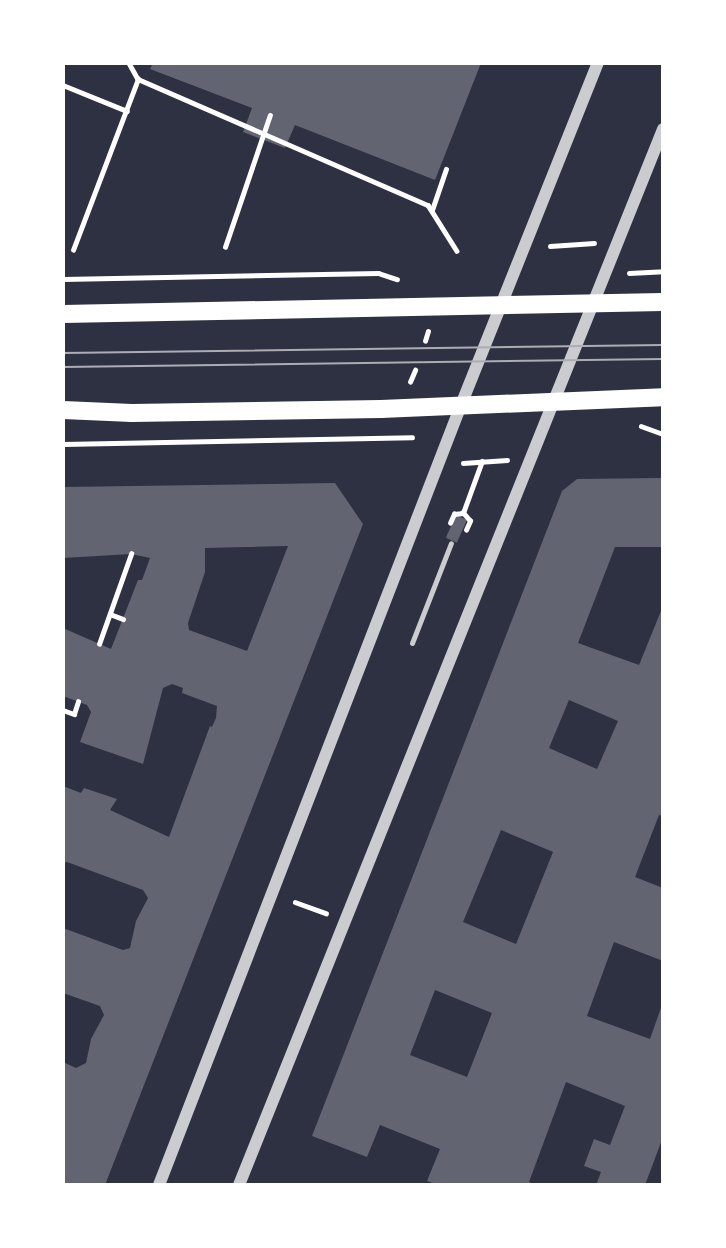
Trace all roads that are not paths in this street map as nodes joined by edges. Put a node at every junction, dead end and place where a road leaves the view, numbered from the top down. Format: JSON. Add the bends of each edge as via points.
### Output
{"nodes":[{"id":1,"x":598,"y":63,"type":"edge"},
{"id":2,"x":663,"y":129,"type":"edge"},
{"id":3,"x":663,"y":302,"type":"edge"},
{"id":4,"x":595,"y":303,"type":"junction"},
{"id":5,"x":501,"y":305,"type":"junction"},
{"id":6,"x":63,"y":314,"type":"edge"},
{"id":7,"x":663,"y":397,"type":"edge"},
{"id":8,"x":556,"y":400,"type":"junction"},
{"id":9,"x":461,"y":405,"type":"junction"},
{"id":10,"x":63,"y":410,"type":"edge"},
{"id":11,"x":451,"y":542,"type":"road end"},
{"id":12,"x":412,"y":643,"type":"dead end"},
{"id":13,"x":159,"y":1185,"type":"edge"},
{"id":14,"x":239,"y":1185,"type":"edge"}],
"edges":[{"from":1,"to":5,"type":"street"},
{"from":2,"to":4,"type":"street"},
{"from":3,"to":4,"type":"main road"},
{"from":4,"to":5,"type":"main road"},
{"from":4,"to":8,"type":"street"},
{"from":5,"to":6,"type":"main road"},
{"from":5,"to":9,"type":"street"},
{"from":7,"to":8,"type":"main road"},
{"from":8,"to":9,"type":"main road"},
{"from":8,"to":14,"type":"street"},
{"from":9,"to":10,"type":"main road","via":[[132,413]]},
{"from":9,"to":13,"type":"street"},
{"from":11,"to":12,"type":"lane"}]}
